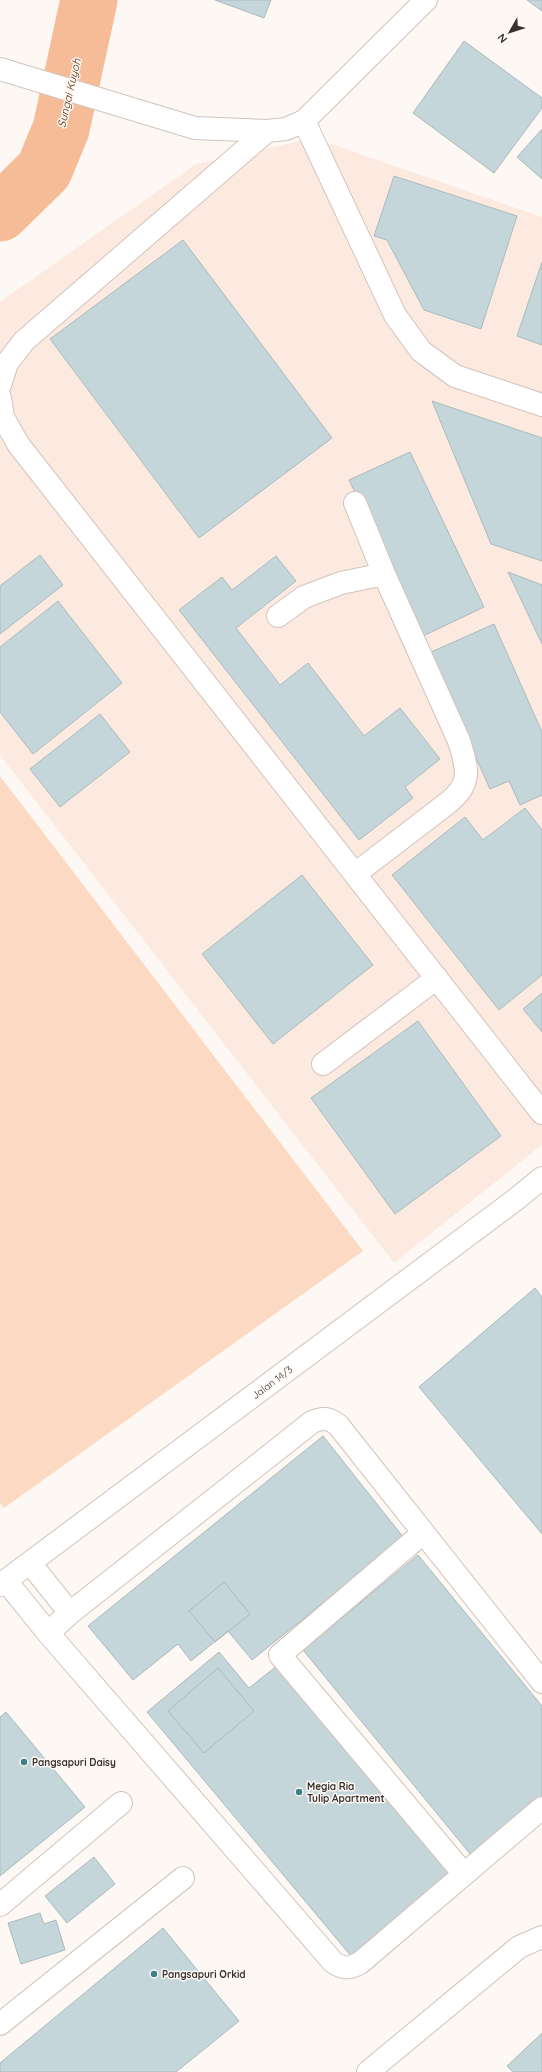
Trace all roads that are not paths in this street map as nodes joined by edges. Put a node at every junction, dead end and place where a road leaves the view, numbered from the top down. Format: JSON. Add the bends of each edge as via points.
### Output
{"nodes":[{"id":1,"x":426,"y":0,"type":"edge"},
{"id":2,"x":0,"y":70,"type":"edge"},
{"id":3,"x":304,"y":121,"type":"junction"},
{"id":4,"x":267,"y":131,"type":"junction"},
{"id":5,"x":0,"y":385,"type":"edge"},
{"id":6,"x":0,"y":398,"type":"edge"},
{"id":7,"x":542,"y":405,"type":"edge"},
{"id":8,"x":355,"y":503,"type":"dead end"},
{"id":9,"x":384,"y":574,"type":"junction"},
{"id":10,"x":278,"y":616,"type":"dead end"},
{"id":11,"x":355,"y":874,"type":"junction"},
{"id":12,"x":437,"y":978,"type":"junction"},
{"id":13,"x":322,"y":1064,"type":"dead end"},
{"id":14,"x":542,"y":1113,"type":"edge"},
{"id":15,"x":542,"y":1178,"type":"edge"},
{"id":16,"x":423,"y":1533,"type":"junction"},
{"id":17,"x":30,"y":1562,"type":"junction"},
{"id":18,"x":3,"y":1583,"type":"edge"},
{"id":19,"x":70,"y":1613,"type":"junction"},
{"id":20,"x":48,"y":1633,"type":"junction"},
{"id":21,"x":542,"y":1682,"type":"edge"},
{"id":22,"x":121,"y":1803,"type":"dead end"},
{"id":23,"x":542,"y":1808,"type":"edge"},
{"id":24,"x":464,"y":1874,"type":"junction"},
{"id":25,"x":183,"y":1878,"type":"dead end"},
{"id":26,"x":0,"y":1904,"type":"edge"},
{"id":27,"x":542,"y":1937,"type":"edge"},
{"id":28,"x":0,"y":2024,"type":"edge"},
{"id":29,"x":368,"y":2072,"type":"edge"}],
"edges":[{"from":1,"to":3,"type":"street"},
{"from":2,"to":4,"type":"street","via":[[195,128]]},
{"from":3,"to":4,"type":"street","via":[[286,129]]},
{"from":3,"to":7,"type":"street","via":[[395,315],[421,351],[455,376]]},
{"from":4,"to":5,"type":"street","via":[[24,341],[7,363]]},
{"from":6,"to":11,"type":"street","via":[[3,417],[18,444]]},
{"from":8,"to":9,"type":"street"},
{"from":9,"to":10,"type":"street","via":[[341,583],[310,595]]},
{"from":9,"to":11,"type":"street","via":[[459,741],[465,762],[466,781],[461,792],[450,802]]},
{"from":11,"to":12,"type":"street"},
{"from":12,"to":13,"type":"street"},
{"from":12,"to":14,"type":"street"},
{"from":15,"to":17,"type":"street","name":"Jalan 14/3"},
{"from":16,"to":19,"type":"street","via":[[338,1425],[330,1419],[320,1418]]},
{"from":16,"to":21,"type":"street"},
{"from":16,"to":24,"type":"street","via":[[280,1655]]},
{"from":17,"to":18,"type":"street","name":"Jalan 14/3"},
{"from":17,"to":19,"type":"street"},
{"from":18,"to":20,"type":"street"},
{"from":19,"to":20,"type":"street"},
{"from":20,"to":24,"type":"street","via":[[333,1962],[341,1967],[351,1968],[360,1963]]},
{"from":22,"to":26,"type":"street"},
{"from":23,"to":24,"type":"street"},
{"from":25,"to":28,"type":"street"},
{"from":27,"to":29,"type":"street","via":[[519,1947]]}]}
